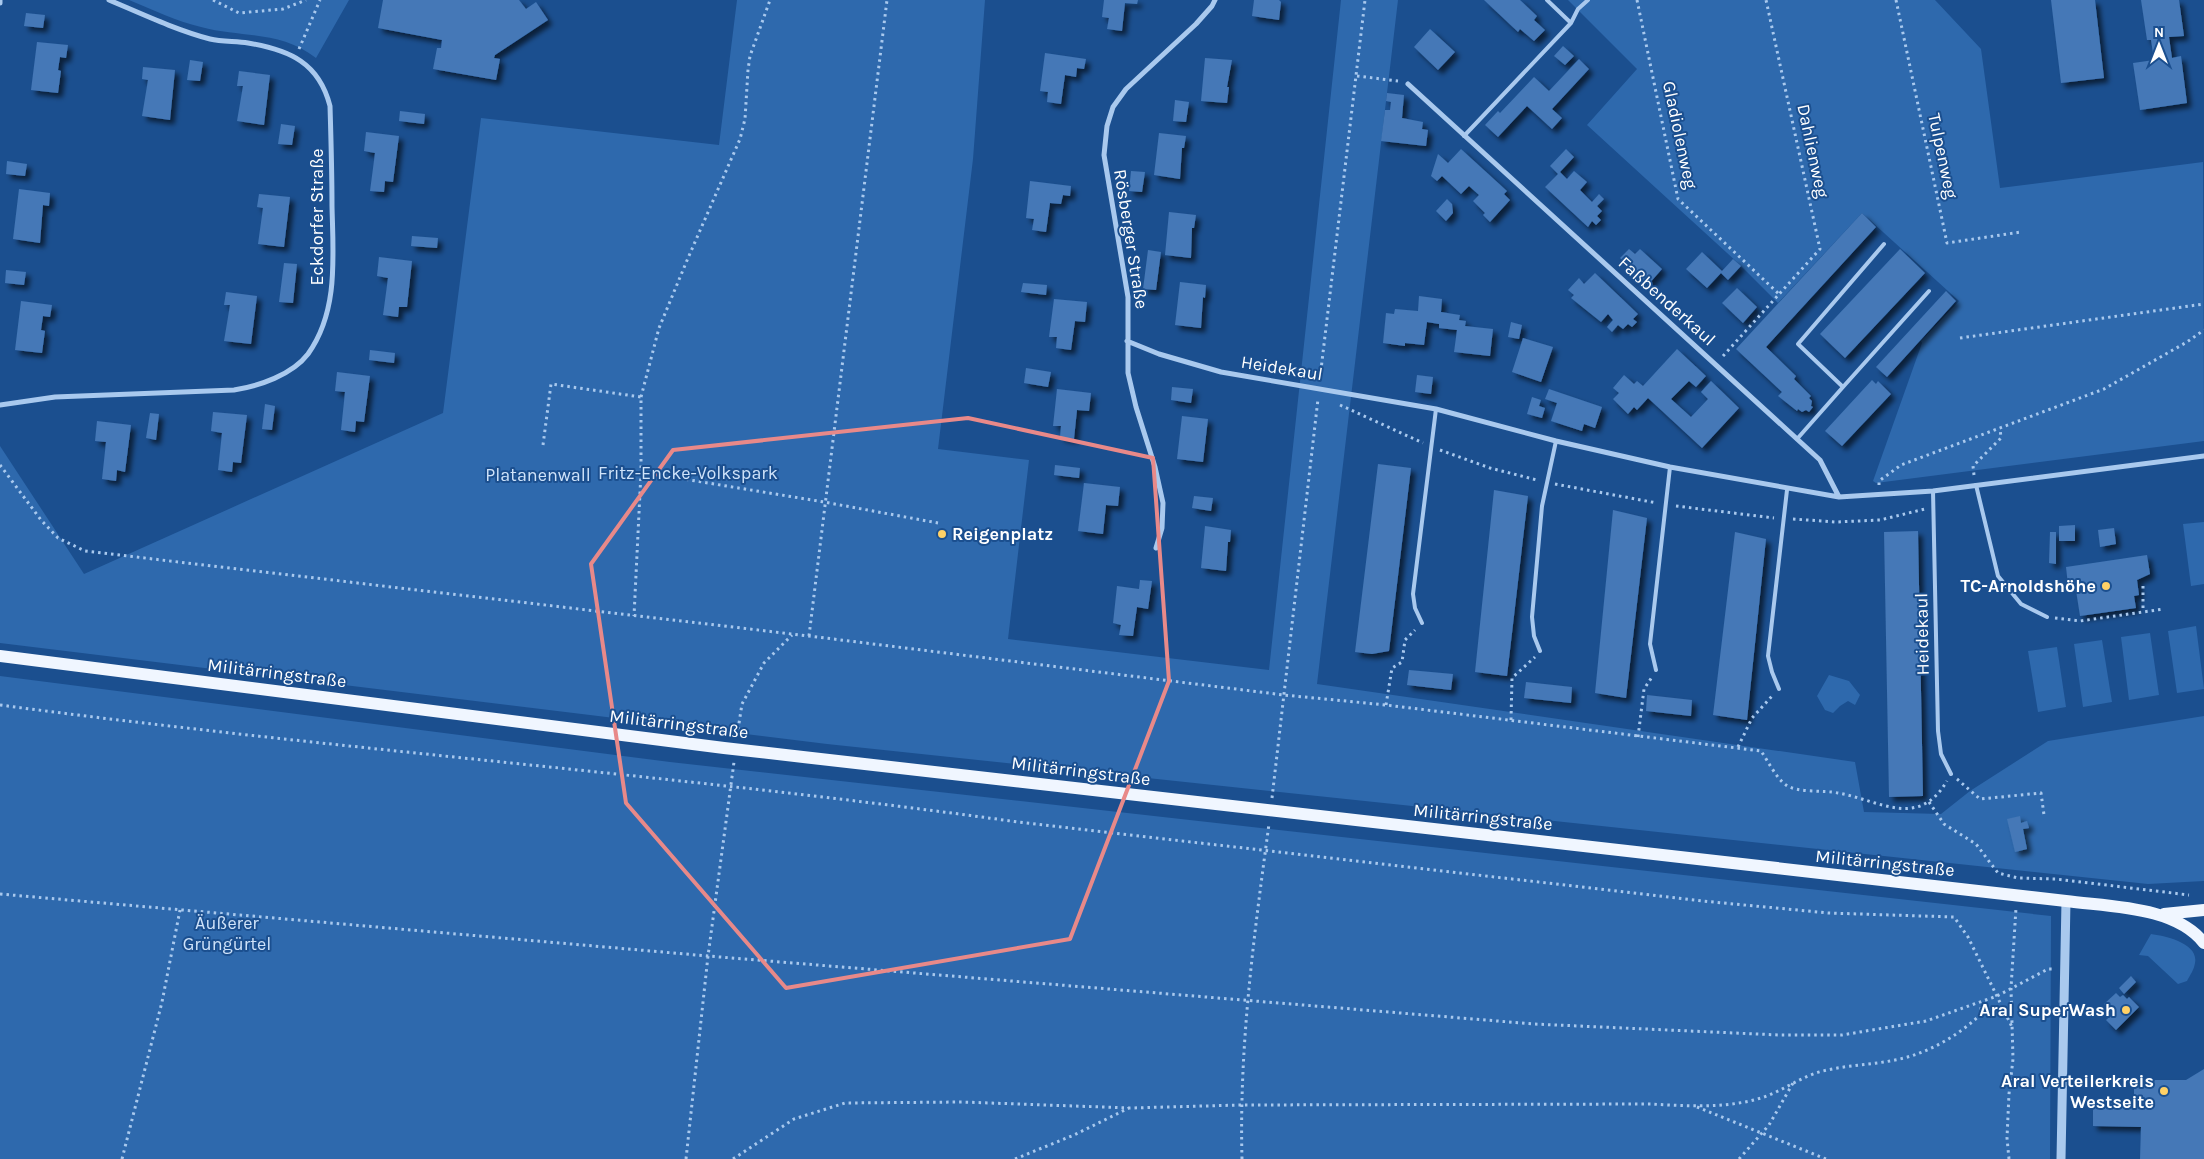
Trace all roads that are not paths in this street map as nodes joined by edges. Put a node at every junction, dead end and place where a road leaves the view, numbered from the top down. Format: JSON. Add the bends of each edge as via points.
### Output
{"nodes":[{"id":1,"x":109,"y":0,"type":"edge"},
{"id":2,"x":1215,"y":0,"type":"edge"},
{"id":3,"x":1547,"y":0,"type":"edge"},
{"id":4,"x":1588,"y":0,"type":"edge"},
{"id":5,"x":1572,"y":23,"type":"junction"},
{"id":6,"x":1408,"y":84,"type":"road end"},
{"id":7,"x":1464,"y":136,"type":"junction"},
{"id":8,"x":1884,"y":244,"type":"dead end"},
{"id":9,"x":1929,"y":291,"type":"dead end"},
{"id":10,"x":1127,"y":341,"type":"junction"},
{"id":11,"x":1843,"y":387,"type":"junction"},
{"id":12,"x":0,"y":405,"type":"edge"},
{"id":13,"x":1436,"y":409,"type":"junction"},
{"id":14,"x":1797,"y":439,"type":"junction"},
{"id":15,"x":1556,"y":441,"type":"junction"},
{"id":16,"x":2204,"y":456,"type":"edge"},
{"id":17,"x":1670,"y":467,"type":"junction"},
{"id":18,"x":1976,"y":485,"type":"junction"},
{"id":19,"x":1787,"y":490,"type":"junction"},
{"id":20,"x":1933,"y":491,"type":"junction"},
{"id":21,"x":1839,"y":498,"type":"junction"},
{"id":22,"x":1156,"y":548,"type":"dead end"},
{"id":23,"x":2047,"y":617,"type":"road end"},
{"id":24,"x":1422,"y":623,"type":"road end"},
{"id":25,"x":1540,"y":651,"type":"road end"},
{"id":26,"x":0,"y":656,"type":"edge"},
{"id":27,"x":1656,"y":670,"type":"road end"},
{"id":28,"x":1779,"y":689,"type":"road end"},
{"id":29,"x":1951,"y":774,"type":"road end"},
{"id":30,"x":2066,"y":901,"type":"junction"},
{"id":31,"x":2204,"y":910,"type":"edge"},
{"id":32,"x":2158,"y":914,"type":"junction"},
{"id":33,"x":2204,"y":943,"type":"edge"},
{"id":34,"x":2061,"y":1159,"type":"edge"}],
"edges":[{"from":1,"to":12,"type":"street","name":"Eckdorfer Straße","via":[[211,39],[249,43],[296,56],[317,75],[326,89],[330,106],[334,266],[330,300],[323,325],[308,354],[292,368],[251,387],[55,397]]},
{"from":2,"to":10,"type":"street","name":"Rösberger Straße","via":[[1196,24],[1126,89],[1113,107],[1108,126],[1104,155],[1128,298]]},
{"from":3,"to":5,"type":"lane"},
{"from":4,"to":5,"type":"lane","via":[[1578,9]]},
{"from":5,"to":7,"type":"lane"},
{"from":6,"to":7,"type":"street","name":"Faßbenderkaul"},
{"from":7,"to":14,"type":"street","name":"Faßbenderkaul"},
{"from":8,"to":11,"type":"lane","via":[[1798,344]]},
{"from":9,"to":11,"type":"lane"},
{"from":10,"to":13,"type":"street","name":"Heidekaul","via":[[1221,372]]},
{"from":10,"to":22,"type":"street","name":"Rösberger Straße","via":[[1128,373],[1163,503],[1162,528]]},
{"from":11,"to":14,"type":"lane"},
{"from":13,"to":15,"type":"street","name":"Heidekaul"},
{"from":13,"to":24,"type":"lane","via":[[1413,594]]},
{"from":14,"to":21,"type":"street","name":"Faßbenderkaul","via":[[1820,460]]},
{"from":15,"to":17,"type":"street","name":"Heidekaul"},
{"from":15,"to":25,"type":"lane","via":[[1542,506],[1532,617]]},
{"from":16,"to":18,"type":"street","name":"Heidekaul"},
{"from":17,"to":19,"type":"street","name":"Heidekaul"},
{"from":17,"to":27,"type":"lane","via":[[1650,644]]},
{"from":18,"to":20,"type":"street","name":"Heidekaul"},
{"from":18,"to":23,"type":"lane","via":[[1998,576],[2021,604]]},
{"from":19,"to":21,"type":"street","name":"Heidekaul"},
{"from":19,"to":28,"type":"lane","via":[[1768,656]]},
{"from":20,"to":21,"type":"street","name":"Heidekaul"},
{"from":20,"to":29,"type":"lane","name":"Heidekaul","via":[[1938,731],[1941,754]]},
{"from":26,"to":30,"type":"main road","name":"Militärringstraße","via":[[735,749]]},
{"from":30,"to":32,"type":"main road","name":"Militärringstraße"},
{"from":30,"to":34,"type":"street"},
{"from":31,"to":32,"type":"main road","name":"Militärringstraße"},
{"from":32,"to":33,"type":"main road","name":"Militärringstraße","via":[[2179,921]]}]}
